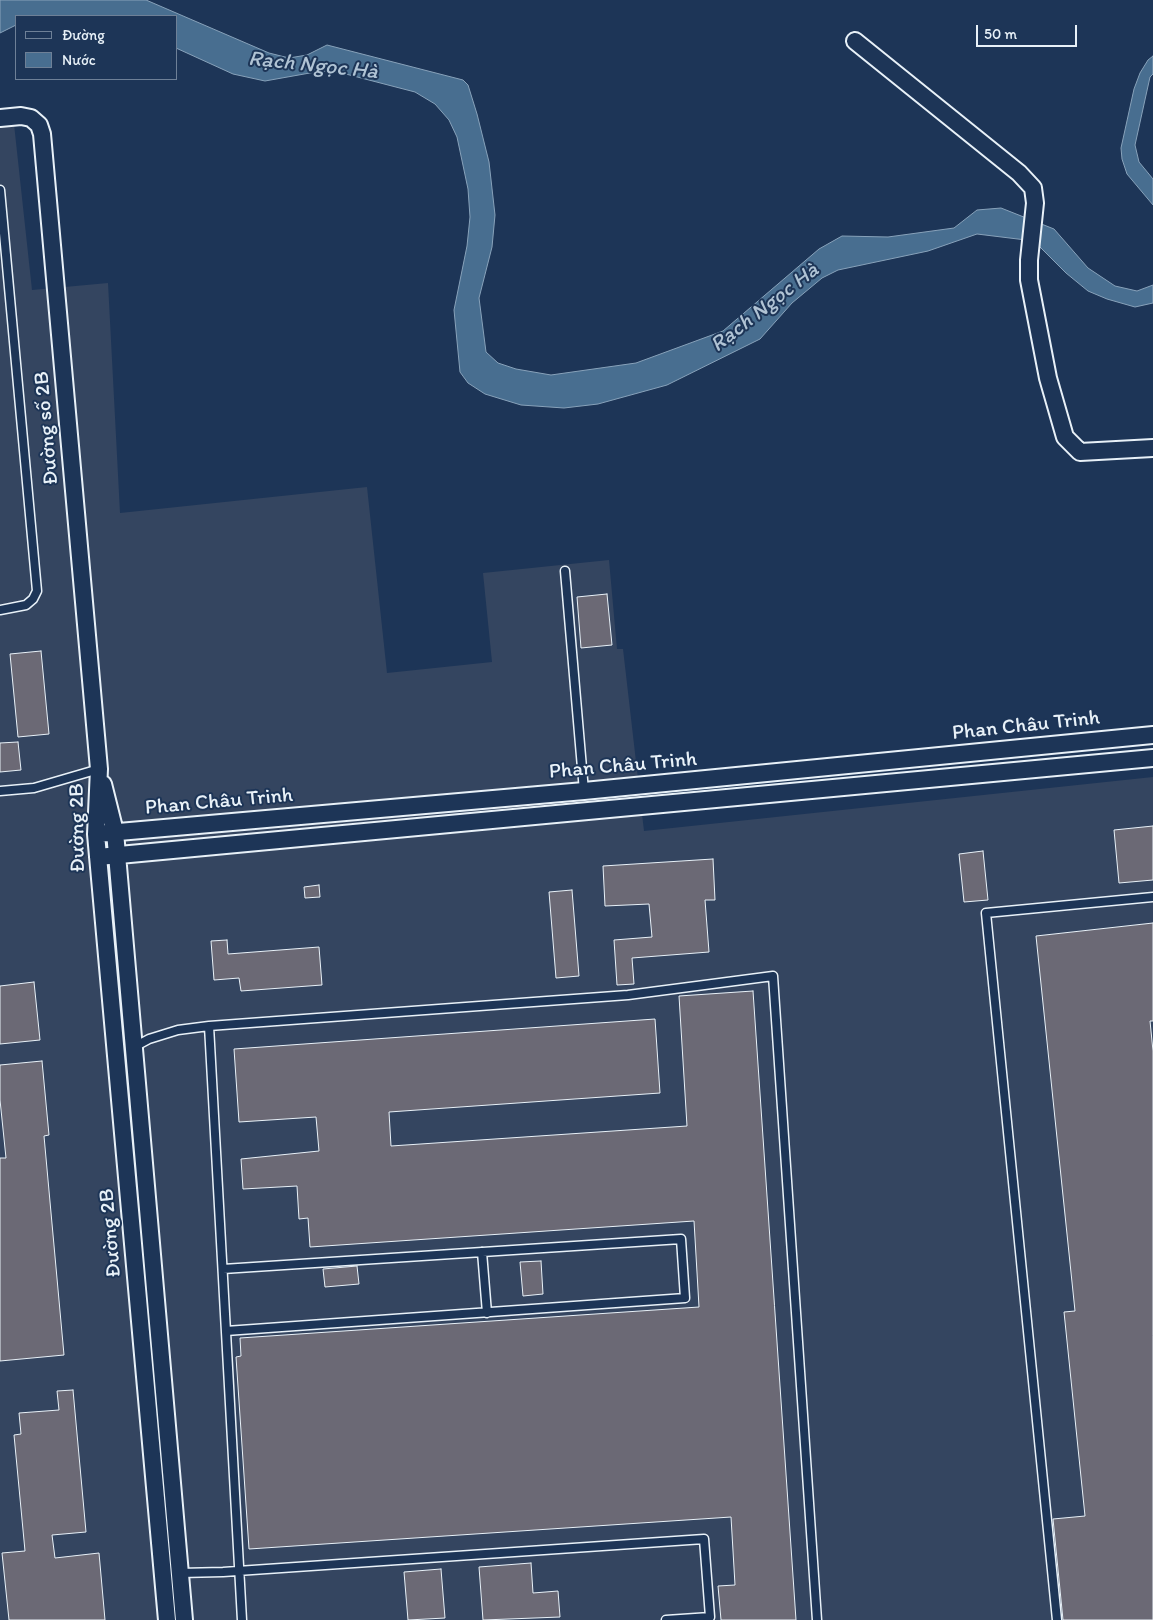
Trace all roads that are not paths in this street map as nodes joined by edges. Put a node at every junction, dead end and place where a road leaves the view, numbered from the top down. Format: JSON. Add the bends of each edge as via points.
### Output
{"nodes":[{"id":1,"x":855,"y":41,"type":"dead end"},
{"id":2,"x":0,"y":118,"type":"edge"},
{"id":3,"x":0,"y":190,"type":"edge"},
{"id":4,"x":1153,"y":448,"type":"edge"},
{"id":5,"x":565,"y":571,"type":"dead end"},
{"id":6,"x":0,"y":610,"type":"edge"},
{"id":7,"x":1153,"y":735,"type":"edge"},
{"id":8,"x":1153,"y":758,"type":"edge"},
{"id":9,"x":99,"y":769,"type":"junction"},
{"id":10,"x":0,"y":791,"type":"edge"},
{"id":11,"x":584,"y":791,"type":"junction"},
{"id":12,"x":115,"y":832,"type":"junction"},
{"id":13,"x":96,"y":834,"type":"junction"},
{"id":14,"x":118,"y":855,"type":"junction"},
{"id":15,"x":98,"y":856,"type":"junction"},
{"id":16,"x":1153,"y":896,"type":"edge"},
{"id":17,"x":209,"y":1026,"type":"junction"},
{"id":18,"x":136,"y":1046,"type":"junction"},
{"id":19,"x":482,"y":1252,"type":"junction"},
{"id":20,"x":223,"y":1269,"type":"junction"},
{"id":21,"x":487,"y":1313,"type":"junction"},
{"id":22,"x":226,"y":1331,"type":"junction"},
{"id":23,"x":240,"y":1571,"type":"junction"},
{"id":24,"x":180,"y":1572,"type":"junction"},
{"id":25,"x":167,"y":1620,"type":"edge"},
{"id":26,"x":184,"y":1620,"type":"edge"},
{"id":27,"x":242,"y":1620,"type":"edge"},
{"id":28,"x":666,"y":1620,"type":"edge"},
{"id":29,"x":817,"y":1620,"type":"edge"},
{"id":30,"x":1057,"y":1620,"type":"edge"}],
"edges":[{"from":1,"to":4,"type":"street","via":[[1019,173],[1033,188],[1035,203],[1029,280],[1048,378],[1065,438],[1080,452]]},
{"from":2,"to":9,"type":"street","name":"Đường số 2B","via":[[31,118],[39,125],[42,134]]},
{"from":3,"to":6,"type":"lane","via":[[37,586],[36,595],[26,606]]},
{"from":5,"to":11,"type":"lane"},
{"from":7,"to":11,"type":"street","name":"Phan Châu Trinh"},
{"from":8,"to":14,"type":"street","name":"Phan Châu Trinh"},
{"from":9,"to":10,"type":"lane","via":[[34,788]]},
{"from":9,"to":12,"type":"street","name":"Đường 2B"},
{"from":9,"to":13,"type":"street","name":"Đường 2B"},
{"from":11,"to":12,"type":"street","name":"Phan Châu Trinh"},
{"from":12,"to":13,"type":"street","name":"Phan Châu Trinh"},
{"from":12,"to":14,"type":"street","name":"Đường 2B"},
{"from":13,"to":15,"type":"street","name":"Đường 2B"},
{"from":14,"to":15,"type":"street","name":"Phan Châu Trinh"},
{"from":14,"to":18,"type":"street","name":"Đường 2B"},
{"from":15,"to":25,"type":"street","name":"Đường 2B"},
{"from":16,"to":30,"type":"lane","via":[[986,913]]},
{"from":17,"to":18,"type":"lane","via":[[178,1030]]},
{"from":17,"to":20,"type":"lane"},
{"from":17,"to":29,"type":"lane","via":[[628,995],[773,976]]},
{"from":18,"to":24,"type":"street","name":"Đường 2B"},
{"from":19,"to":20,"type":"lane"},
{"from":19,"to":21,"type":"lane"},
{"from":19,"to":21,"type":"lane","via":[[680,1240],[685,1298]]},
{"from":20,"to":22,"type":"lane"},
{"from":21,"to":22,"type":"lane"},
{"from":22,"to":23,"type":"lane"},
{"from":23,"to":24,"type":"lane"},
{"from":23,"to":27,"type":"lane"},
{"from":23,"to":28,"type":"lane","via":[[704,1539],[710,1617]]},
{"from":24,"to":26,"type":"street","name":"Đường 2B"}]}
